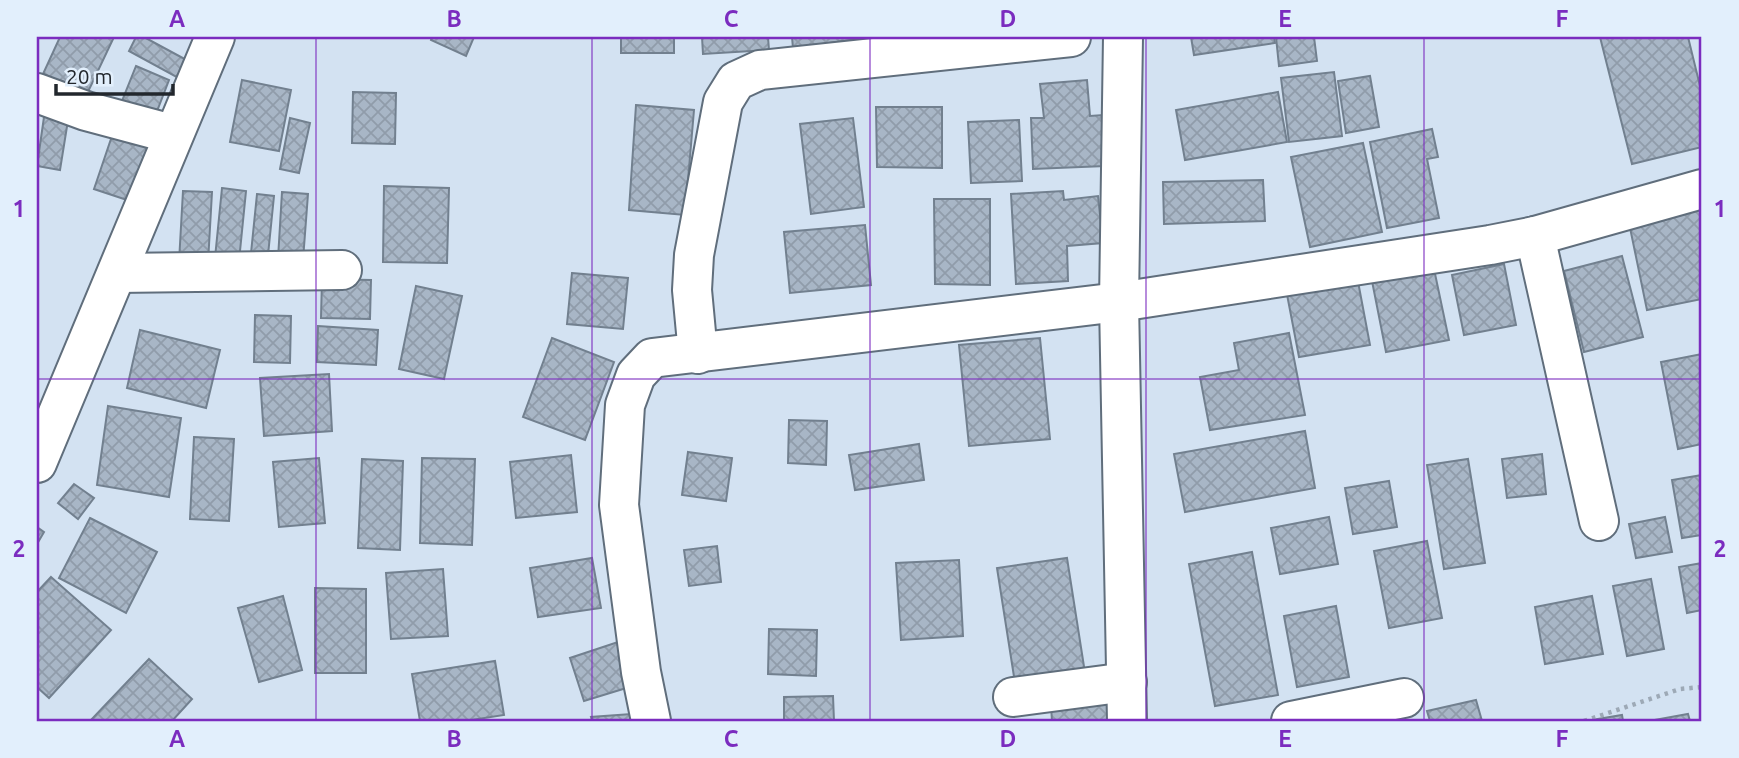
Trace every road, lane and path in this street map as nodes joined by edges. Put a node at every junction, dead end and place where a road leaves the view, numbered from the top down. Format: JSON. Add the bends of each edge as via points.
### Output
{"nodes":[{"id":1,"x":215,"y":37,"type":"edge"},
{"id":2,"x":1071,"y":37,"type":"edge"},
{"id":3,"x":1123,"y":37,"type":"edge"},
{"id":4,"x":37,"y":93,"type":"edge"},
{"id":5,"x":172,"y":134,"type":"junction"},
{"id":6,"x":1702,"y":190,"type":"edge"},
{"id":7,"x":1535,"y":236,"type":"junction"},
{"id":8,"x":342,"y":270,"type":"dead end"},
{"id":9,"x":117,"y":273,"type":"junction"},
{"id":10,"x":1119,"y":302,"type":"junction"},
{"id":11,"x":698,"y":354,"type":"junction"},
{"id":12,"x":37,"y":463,"type":"edge"},
{"id":13,"x":1599,"y":521,"type":"dead end"},
{"id":14,"x":1127,"y":682,"type":"junction"},
{"id":15,"x":1702,"y":687,"type":"edge"},
{"id":16,"x":1013,"y":697,"type":"dead end"},
{"id":17,"x":1404,"y":698,"type":"dead end"},
{"id":18,"x":651,"y":721,"type":"edge"},
{"id":19,"x":1127,"y":721,"type":"edge"},
{"id":20,"x":1291,"y":721,"type":"edge"},
{"id":21,"x":1584,"y":721,"type":"edge"}],
"edges":[{"from":1,"to":5,"type":"street"},
{"from":2,"to":11,"type":"street","via":[[760,71],[736,81],[723,102],[694,255]]},
{"from":3,"to":10,"type":"street"},
{"from":4,"to":5,"type":"street"},
{"from":5,"to":9,"type":"street"},
{"from":6,"to":7,"type":"street"},
{"from":7,"to":10,"type":"street"},
{"from":7,"to":13,"type":"street"},
{"from":8,"to":9,"type":"street"},
{"from":9,"to":12,"type":"street"},
{"from":10,"to":11,"type":"street"},
{"from":10,"to":14,"type":"street"},
{"from":11,"to":18,"type":"street","via":[[652,358],[636,375],[625,405],[619,505]]},
{"from":14,"to":16,"type":"street"},
{"from":14,"to":19,"type":"street"},
{"from":15,"to":21,"type":"path","via":[[1680,689]]},
{"from":17,"to":20,"type":"street"}]}
